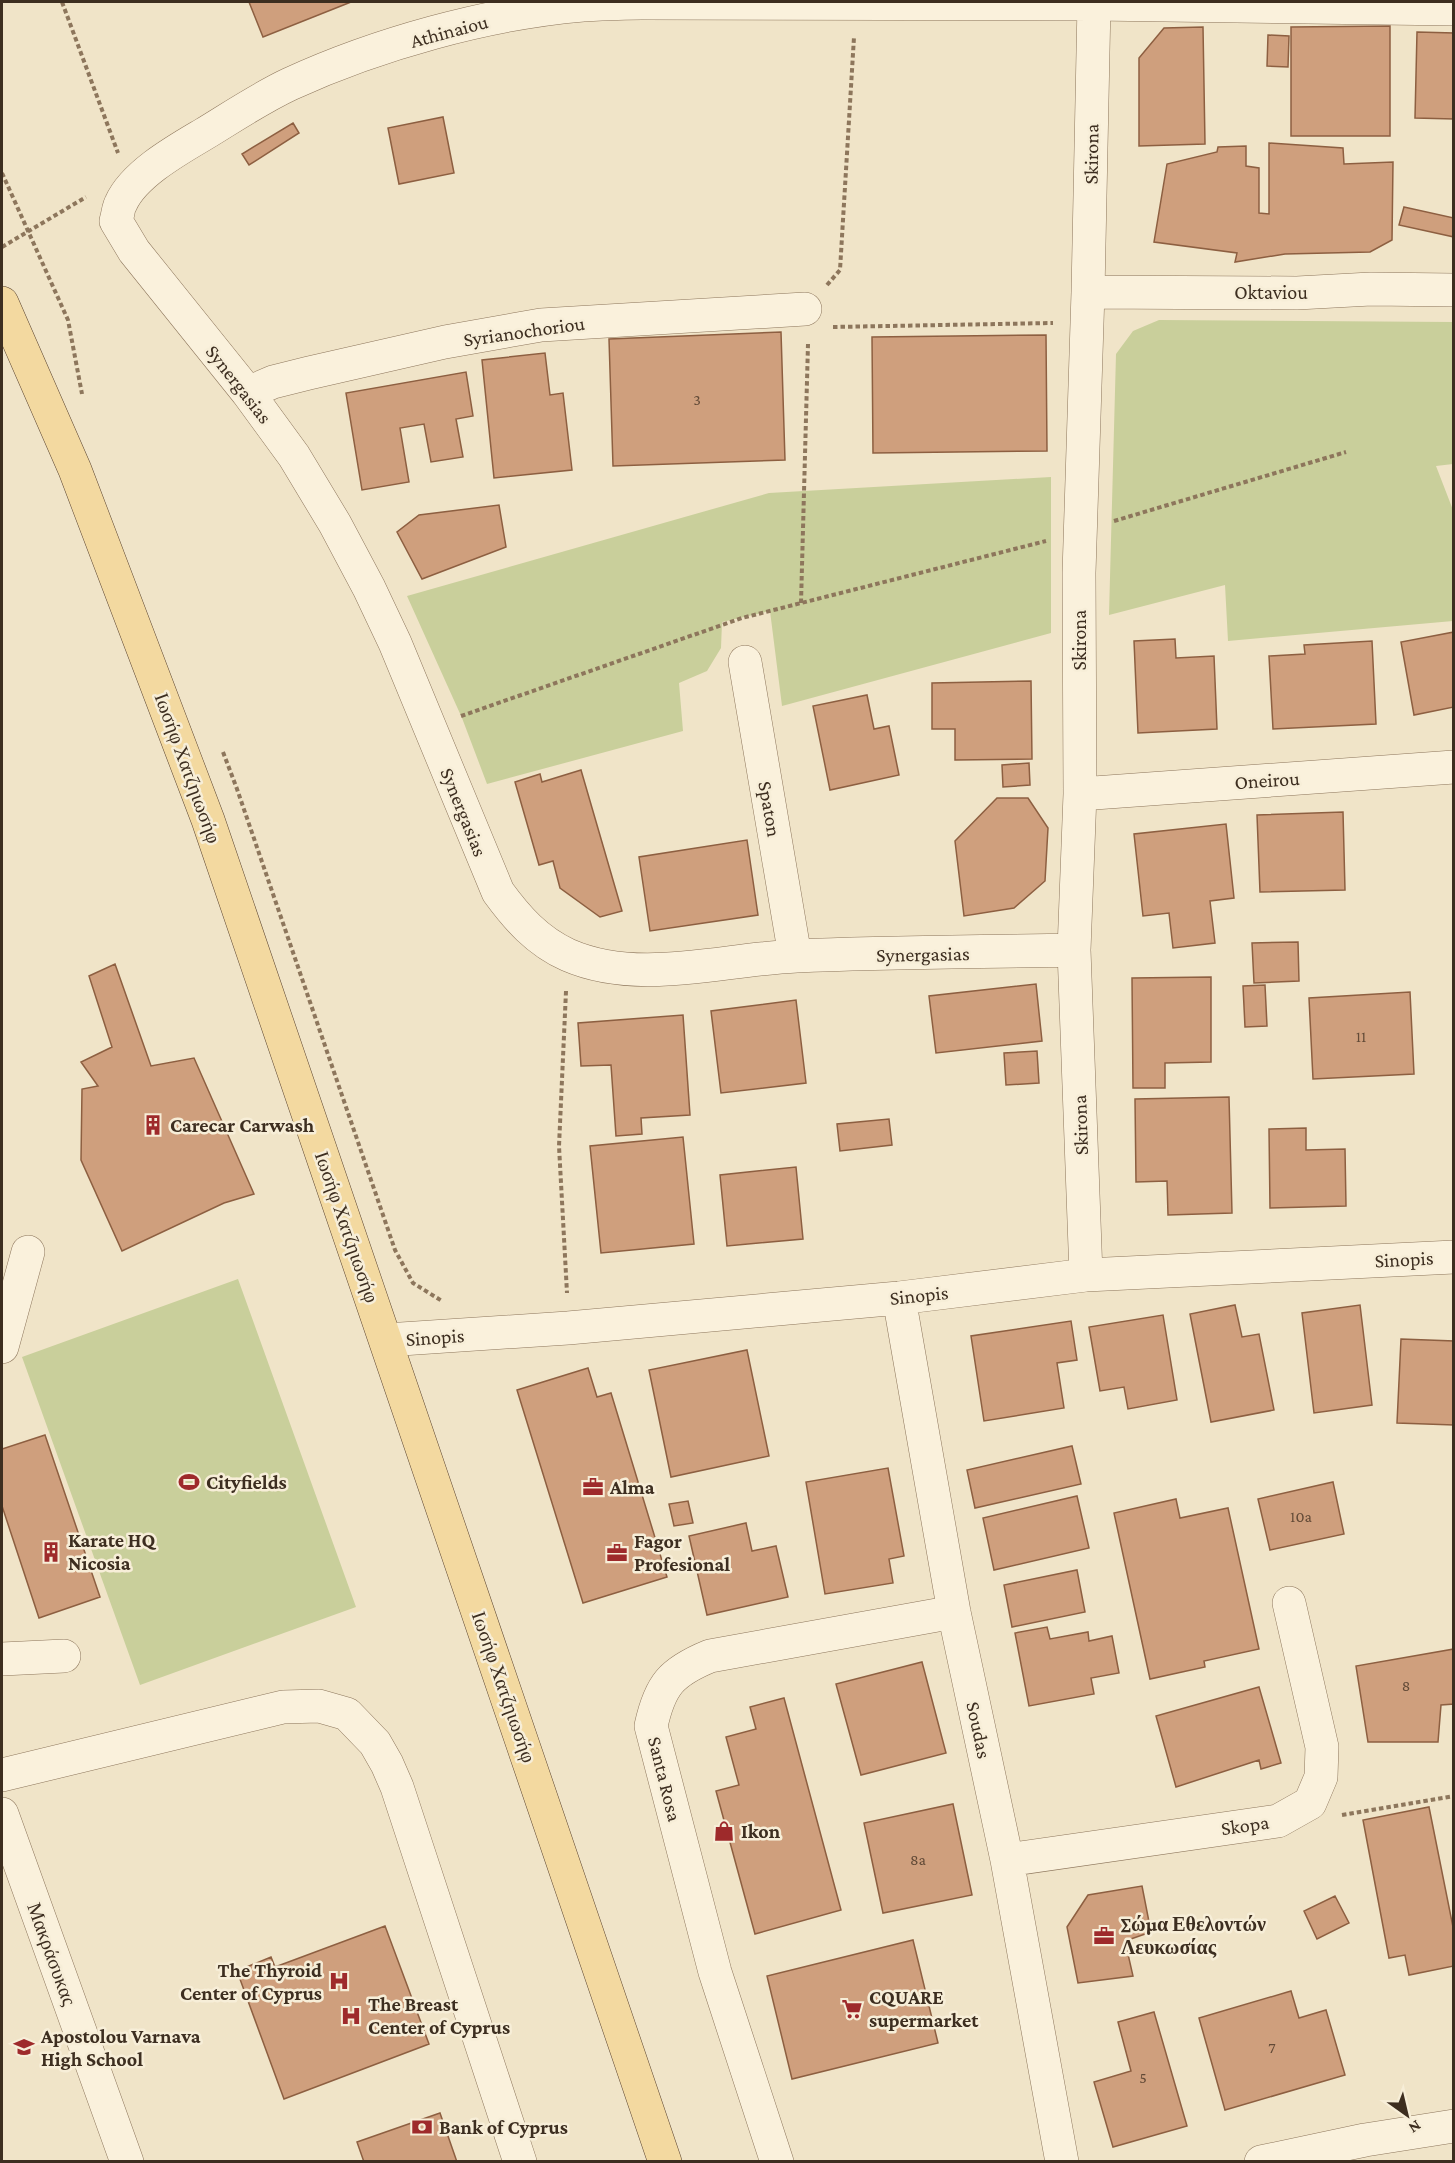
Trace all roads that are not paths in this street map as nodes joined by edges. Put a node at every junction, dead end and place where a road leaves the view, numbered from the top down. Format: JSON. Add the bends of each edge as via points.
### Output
{"nodes":[{"id":1,"x":1094,"y":4,"type":"junction"},
{"id":2,"x":1434,"y":7,"type":"edge"},
{"id":3,"x":122,"y":206,"type":"joint"},
{"id":4,"x":1454,"y":290,"type":"edge"},
{"id":5,"x":2,"y":303,"type":"edge"},
{"id":6,"x":1087,"y":308,"type":"junction"},
{"id":7,"x":806,"y":318,"type":"road end"},
{"id":8,"x":248,"y":393,"type":"junction"},
{"id":9,"x":745,"y":662,"type":"dead end"},
{"id":10,"x":1454,"y":766,"type":"edge"},
{"id":11,"x":1080,"y":794,"type":"junction"},
{"id":12,"x":1074,"y":950,"type":"junction"},
{"id":13,"x":795,"y":956,"type":"junction"},
{"id":14,"x":28,"y":1252,"type":"dead end"},
{"id":15,"x":1454,"y":1257,"type":"edge"},
{"id":16,"x":1086,"y":1275,"type":"junction"},
{"id":17,"x":899,"y":1298,"type":"junction"},
{"id":18,"x":386,"y":1340,"type":"junction"},
{"id":19,"x":2,"y":1347,"type":"edge"},
{"id":20,"x":1288,"y":1604,"type":"dead end"},
{"id":21,"x":954,"y":1612,"type":"junction"},
{"id":22,"x":64,"y":1656,"type":"dead end"},
{"id":23,"x":2,"y":1659,"type":"edge"},
{"id":24,"x":2,"y":1775,"type":"edge"},
{"id":25,"x":2,"y":1814,"type":"edge"},
{"id":26,"x":1007,"y":1860,"type":"junction"},
{"id":27,"x":1454,"y":2126,"type":"edge"},
{"id":28,"x":1364,"y":2151,"type":"edge"},
{"id":29,"x":127,"y":2162,"type":"edge"},
{"id":30,"x":520,"y":2162,"type":"edge"},
{"id":31,"x":665,"y":2162,"type":"edge"},
{"id":32,"x":777,"y":2162,"type":"edge"},
{"id":33,"x":1062,"y":2162,"type":"edge"},
{"id":34,"x":1261,"y":2162,"type":"edge"}],
"edges":[{"from":1,"to":2,"type":"street","name":"Athinaiou"},
{"from":1,"to":3,"type":"street","name":"Athinaiou","via":[[642,3],[582,5],[497,18],[338,64],[289,85],[148,171]]},
{"from":1,"to":6,"type":"street","name":"Skirona"},
{"from":3,"to":8,"type":"street","name":"Synergasias","via":[[134,252]]},
{"from":4,"to":6,"type":"street","name":"Oktaviou","via":[[1297,292]]},
{"from":5,"to":18,"type":"main road","name":"Ιωσήφ Χατζηιωσήφ","via":[[75,470],[208,820]]},
{"from":6,"to":11,"type":"street","name":"Skirona","via":[[1079,573]]},
{"from":7,"to":8,"type":"street","name":"Syrianochoriou","via":[[541,325],[309,373]]},
{"from":8,"to":13,"type":"street","name":"Synergasias","via":[[294,456],[340,534],[382,616],[498,892],[520,922],[568,955],[610,966],[665,969]]},
{"from":9,"to":13,"type":"street","name":"Spaton"},
{"from":10,"to":11,"type":"street","name":"Oneirou"},
{"from":11,"to":12,"type":"street","name":"Skirona"},
{"from":12,"to":13,"type":"street","name":"Synergasias"},
{"from":12,"to":16,"type":"street","name":"Skirona"},
{"from":14,"to":19,"type":"street"},
{"from":15,"to":16,"type":"street","name":"Sinopis"},
{"from":16,"to":17,"type":"street","name":"Sinopis"},
{"from":17,"to":18,"type":"street","name":"Sinopis"},
{"from":17,"to":21,"type":"street","name":"Soudas"},
{"from":18,"to":31,"type":"main road","name":"Ιωσήφ Χατζηιωσήφ"},
{"from":20,"to":26,"type":"street","name":"Skopa","via":[[1322,1747],[1321,1777],[1310,1803],[1278,1821]]},
{"from":21,"to":26,"type":"street","name":"Soudas"},
{"from":21,"to":32,"type":"street","name":"Santa Rosa","via":[[710,1656],[677,1673],[656,1702],[651,1726],[715,1972]]},
{"from":22,"to":23,"type":"street"},
{"from":24,"to":30,"type":"street","via":[[283,1707],[319,1706],[347,1714],[375,1743],[397,1787]]},
{"from":25,"to":29,"type":"street","name":"Μακράσυκας"},
{"from":26,"to":33,"type":"street","name":"Soudas"},
{"from":27,"to":28,"type":"street"},
{"from":28,"to":34,"type":"street"}]}
